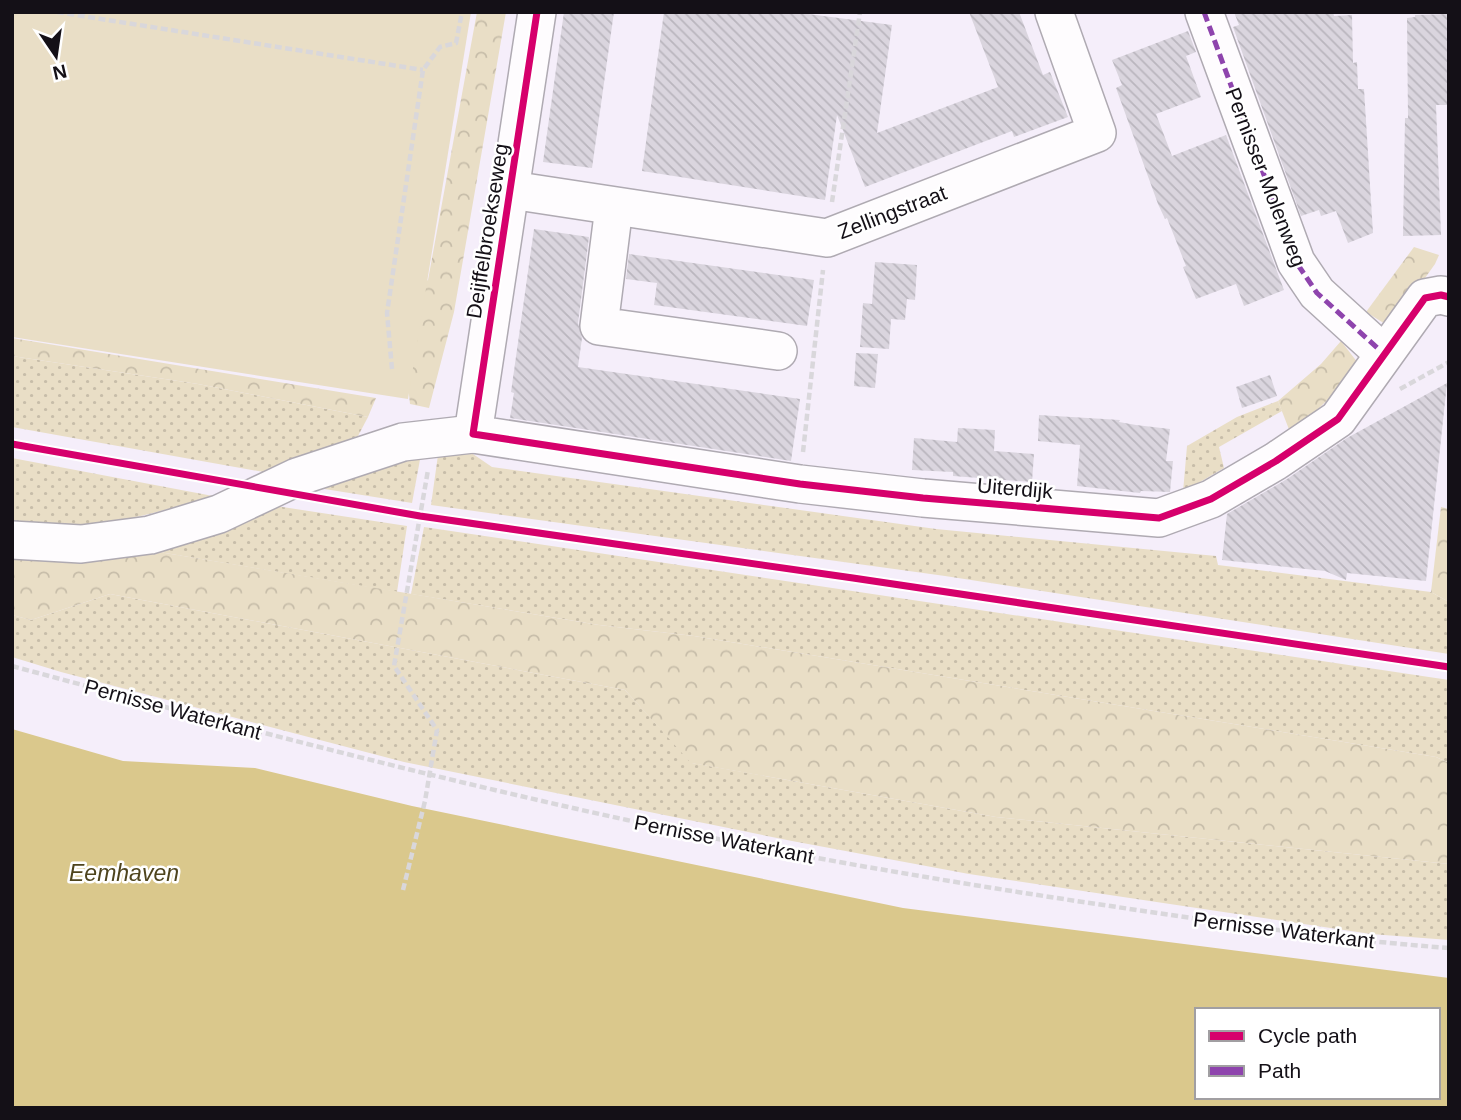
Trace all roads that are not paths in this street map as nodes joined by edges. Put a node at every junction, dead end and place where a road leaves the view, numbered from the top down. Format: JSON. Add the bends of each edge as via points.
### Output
{"nodes":[{"id":1,"x":537,"y":12,"type":"edge"},
{"id":2,"x":1054,"y":12,"type":"edge"},
{"id":3,"x":1204,"y":12,"type":"edge"},
{"id":4,"x":511,"y":190,"type":"junction"},
{"id":5,"x":614,"y":206,"type":"junction"},
{"id":6,"x":1449,"y":297,"type":"edge"},
{"id":7,"x":778,"y":351,"type":"dead end"},
{"id":8,"x":1384,"y":354,"type":"junction"},
{"id":9,"x":483,"y":436,"type":"junction"},
{"id":10,"x":12,"y":540,"type":"edge"}],
"edges":[{"from":1,"to":4,"type":"street","name":"Deijffelbroekseweg"},
{"from":2,"to":5,"type":"street","name":"Zellingstraat","via":[[1097,133],[827,238]]},
{"from":3,"to":8,"type":"street","name":"Pernisser Molenweg","via":[[1296,262],[1317,293]]},
{"from":4,"to":5,"type":"street","name":"Zellingstraat"},
{"from":4,"to":9,"type":"street","name":"Deijffelbroekseweg"},
{"from":5,"to":7,"type":"street","via":[[599,326]]},
{"from":6,"to":8,"type":"street","name":"Uiterdijk","via":[[1425,298]]},
{"from":8,"to":9,"type":"street","name":"Uiterdijk","via":[[1338,419],[1211,499],[1159,518],[800,484]]},
{"from":9,"to":10,"type":"street","name":"Uiterdijk","via":[[404,442],[298,477],[219,514],[150,535],[81,544]]}]}
